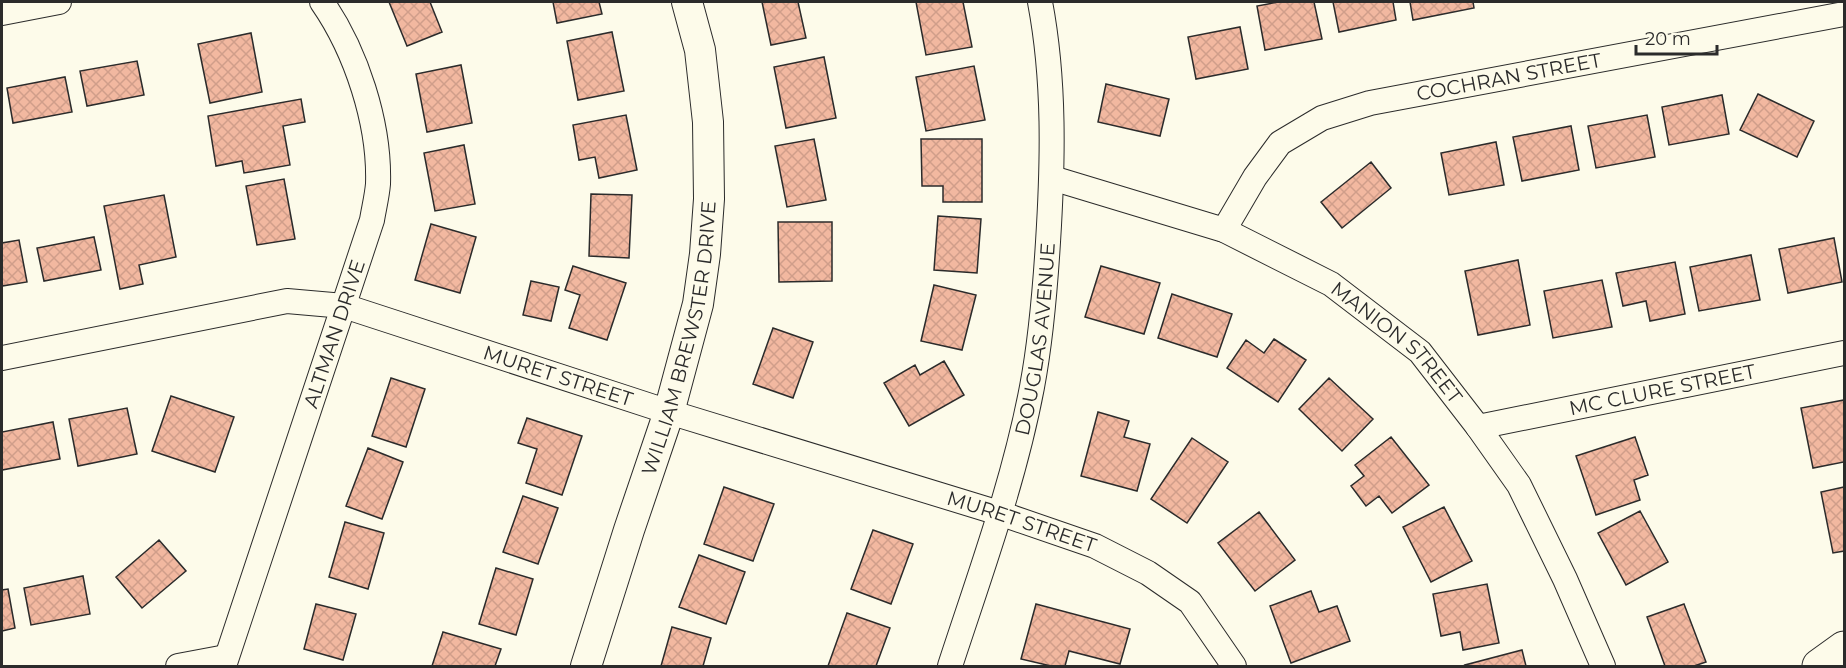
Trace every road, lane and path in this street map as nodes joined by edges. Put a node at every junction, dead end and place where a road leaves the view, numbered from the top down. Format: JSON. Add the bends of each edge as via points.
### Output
{"nodes":[{"id":1,"x":58,"y":2,"type":"edge"},
{"id":2,"x":322,"y":2,"type":"edge"},
{"id":3,"x":687,"y":2,"type":"edge"},
{"id":4,"x":1040,"y":2,"type":"edge"},
{"id":5,"x":2,"y":13,"type":"edge"},
{"id":6,"x":1845,"y":14,"type":"edge"},
{"id":7,"x":1052,"y":178,"type":"junction"},
{"id":8,"x":1224,"y":230,"type":"junction"},
{"id":9,"x":344,"y":306,"type":"junction"},
{"id":10,"x":1845,"y":353,"type":"edge"},
{"id":11,"x":2,"y":358,"type":"edge"},
{"id":12,"x":669,"y":412,"type":"junction"},
{"id":13,"x":1478,"y":427,"type":"junction"},
{"id":14,"x":999,"y":513,"type":"junction"},
{"id":15,"x":1845,"y":648,"type":"edge"},
{"id":16,"x":225,"y":662,"type":"edge"},
{"id":17,"x":178,"y":666,"type":"edge"},
{"id":18,"x":586,"y":666,"type":"edge"},
{"id":19,"x":950,"y":666,"type":"edge"},
{"id":20,"x":1234,"y":666,"type":"edge"},
{"id":21,"x":1603,"y":666,"type":"edge"},
{"id":22,"x":1819,"y":666,"type":"edge"}],
"edges":[{"from":1,"to":5,"type":"street"},
{"from":2,"to":9,"type":"street","name":"ALTMAN DRIVE","via":[[350,51],[376,143],[378,184],[372,220]]},
{"from":3,"to":12,"type":"street","name":"WILLIAM BREWSTER DRIVE","via":[[700,50],[708,122],[709,199],[698,303]]},
{"from":4,"to":7,"type":"street","name":"DOUGLAS AVENUE","via":[[1052,104]]},
{"from":6,"to":8,"type":"street","name":"COCHRAN STREET","via":[[1370,103],[1323,118],[1280,143]]},
{"from":7,"to":8,"type":"street","name":"MANION STREET"},
{"from":7,"to":14,"type":"street","name":"DOUGLAS AVENUE","via":[[1043,310],[1032,387]]},
{"from":8,"to":13,"type":"street","name":"MANION STREET","via":[[1331,284],[1411,345]]},
{"from":9,"to":11,"type":"street","name":"MURET STREET","via":[[287,301]]},
{"from":9,"to":12,"type":"street","name":"MURET STREET"},
{"from":9,"to":16,"type":"street","name":"ALTMAN DRIVE"},
{"from":10,"to":13,"type":"street","name":"MC CLURE STREET"},
{"from":12,"to":14,"type":"street","name":"MURET STREET"},
{"from":12,"to":18,"type":"street","name":"WILLIAM BREWSTER DRIVE"},
{"from":13,"to":21,"type":"street","name":"MANION STREET","via":[[1519,485]]},
{"from":14,"to":19,"type":"street","name":"DOUGLAS AVENUE"},
{"from":14,"to":20,"type":"street","name":"MURET STREET","via":[[1095,546],[1148,573],[1190,602]]},
{"from":15,"to":22,"type":"main road"},
{"from":16,"to":17,"type":"street"}]}
